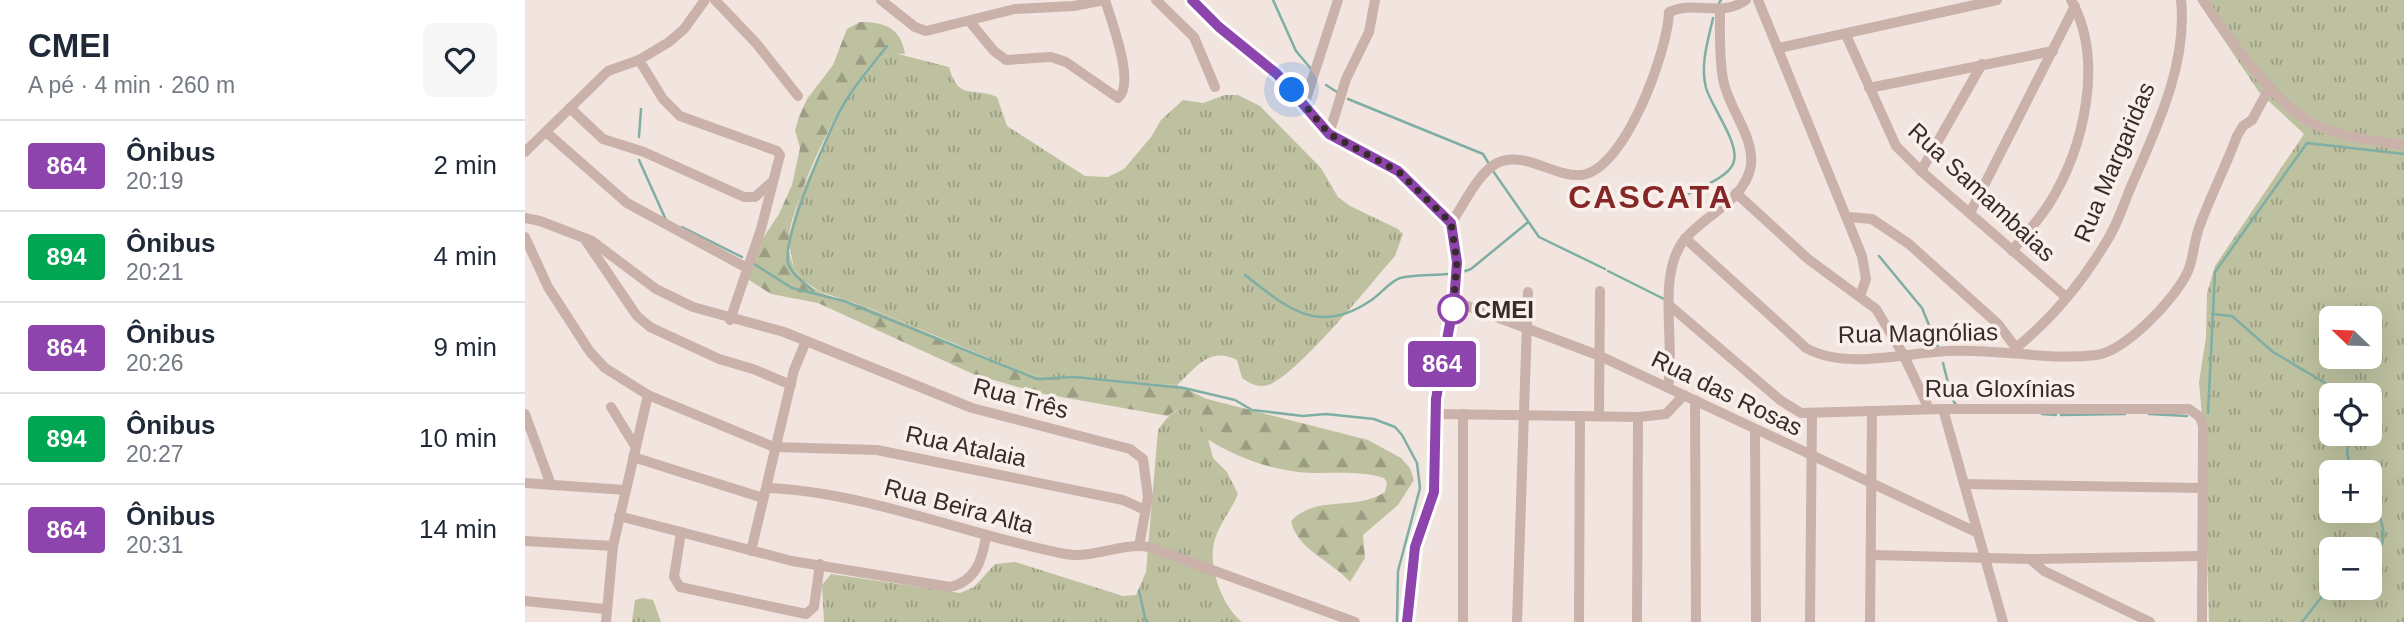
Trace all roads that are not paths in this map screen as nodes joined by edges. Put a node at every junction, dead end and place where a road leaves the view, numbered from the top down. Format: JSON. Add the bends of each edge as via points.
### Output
{"nodes":[{"id":1,"x":705,"y":0,"type":"edge"},
{"id":2,"x":715,"y":0,"type":"edge"},
{"id":3,"x":881,"y":0,"type":"edge"},
{"id":4,"x":1105,"y":0,"type":"edge"},
{"id":5,"x":1156,"y":0,"type":"edge"},
{"id":6,"x":1192,"y":0,"type":"edge"},
{"id":7,"x":1338,"y":0,"type":"edge"},
{"id":8,"x":1375,"y":0,"type":"edge"},
{"id":9,"x":1664,"y":0,"type":"edge"},
{"id":10,"x":1746,"y":0,"type":"edge"},
{"id":11,"x":1758,"y":0,"type":"edge"},
{"id":12,"x":1997,"y":0,"type":"edge"},
{"id":13,"x":2181,"y":0,"type":"edge"},
{"id":14,"x":2203,"y":0,"type":"edge"},
{"id":15,"x":1698,"y":3,"type":"edge"},
{"id":16,"x":2073,"y":3,"type":"edge"},
{"id":17,"x":1720,"y":10,"type":"junction"},
{"id":18,"x":1669,"y":12,"type":"junction"},
{"id":19,"x":970,"y":22,"type":"junction"},
{"id":20,"x":1846,"y":35,"type":"junction"},
{"id":21,"x":1779,"y":48,"type":"junction"},
{"id":22,"x":2053,"y":51,"type":"junction"},
{"id":23,"x":639,"y":60,"type":"junction"},
{"id":24,"x":1982,"y":64,"type":"junction"},
{"id":25,"x":2270,"y":87,"type":"junction"},
{"id":26,"x":1215,"y":88,"type":"dead end"},
{"id":27,"x":1869,"y":88,"type":"junction"},
{"id":28,"x":798,"y":96,"type":"dead end"},
{"id":29,"x":1304,"y":105,"type":"junction"},
{"id":30,"x":570,"y":108,"type":"junction"},
{"id":31,"x":546,"y":132,"type":"junction"},
{"id":32,"x":1329,"y":134,"type":"junction"},
{"id":33,"x":2404,"y":145,"type":"edge"},
{"id":34,"x":525,"y":152,"type":"edge"},
{"id":35,"x":1921,"y":171,"type":"junction"},
{"id":36,"x":773,"y":180,"type":"junction"},
{"id":37,"x":1736,"y":193,"type":"junction"},
{"id":38,"x":1970,"y":213,"type":"junction"},
{"id":39,"x":1847,"y":217,"type":"junction"},
{"id":40,"x":525,"y":218,"type":"edge"},
{"id":41,"x":1451,"y":223,"type":"junction"},
{"id":42,"x":578,"y":234,"type":"junction"},
{"id":43,"x":525,"y":237,"type":"edge"},
{"id":44,"x":1685,"y":239,"type":"junction"},
{"id":45,"x":2012,"y":251,"type":"junction"},
{"id":46,"x":747,"y":268,"type":"junction"},
{"id":47,"x":1600,"y":291,"type":"dead end"},
{"id":48,"x":1528,"y":292,"type":"dead end"},
{"id":49,"x":1860,"y":296,"type":"junction"},
{"id":50,"x":2066,"y":297,"type":"junction"},
{"id":51,"x":1454,"y":302,"type":"junction"},
{"id":52,"x":1669,"y":305,"type":"junction"},
{"id":53,"x":730,"y":320,"type":"junction"},
{"id":54,"x":1529,"y":329,"type":"junction"},
{"id":55,"x":806,"y":341,"type":"junction"},
{"id":56,"x":2017,"y":350,"type":"junction"},
{"id":57,"x":1903,"y":354,"type":"junction"},
{"id":58,"x":1600,"y":356,"type":"junction"},
{"id":59,"x":791,"y":385,"type":"junction"},
{"id":60,"x":1668,"y":387,"type":"junction"},
{"id":61,"x":648,"y":395,"type":"junction"},
{"id":62,"x":1684,"y":395,"type":"junction"},
{"id":63,"x":1695,"y":400,"type":"junction"},
{"id":64,"x":611,"y":407,"type":"dead end"},
{"id":65,"x":1929,"y":409,"type":"junction"},
{"id":66,"x":1943,"y":409,"type":"junction"},
{"id":67,"x":1872,"y":411,"type":"junction"},
{"id":68,"x":1812,"y":413,"type":"junction"},
{"id":69,"x":525,"y":414,"type":"edge"},
{"id":70,"x":1436,"y":414,"type":"junction"},
{"id":71,"x":1463,"y":414,"type":"junction"},
{"id":72,"x":1580,"y":416,"type":"junction"},
{"id":73,"x":1599,"y":416,"type":"junction"},
{"id":74,"x":1523,"y":417,"type":"junction"},
{"id":75,"x":1638,"y":417,"type":"junction"},
{"id":76,"x":1755,"y":430,"type":"junction"},
{"id":77,"x":635,"y":446,"type":"junction"},
{"id":78,"x":774,"y":447,"type":"junction"},
{"id":79,"x":632,"y":457,"type":"junction"},
{"id":80,"x":1812,"y":457,"type":"junction"},
{"id":81,"x":525,"y":483,"type":"edge"},
{"id":82,"x":551,"y":485,"type":"junction"},
{"id":83,"x":1871,"y":485,"type":"junction"},
{"id":84,"x":1964,"y":485,"type":"junction"},
{"id":85,"x":768,"y":488,"type":"junction"},
{"id":86,"x":2203,"y":488,"type":"junction"},
{"id":87,"x":625,"y":490,"type":"junction"},
{"id":88,"x":763,"y":498,"type":"junction"},
{"id":89,"x":1145,"y":510,"type":"junction"},
{"id":90,"x":619,"y":516,"type":"junction"},
{"id":91,"x":681,"y":532,"type":"junction"},
{"id":92,"x":1978,"y":533,"type":"junction"},
{"id":93,"x":986,"y":537,"type":"junction"},
{"id":94,"x":525,"y":541,"type":"edge"},
{"id":95,"x":613,"y":545,"type":"junction"},
{"id":96,"x":1139,"y":546,"type":"junction"},
{"id":97,"x":751,"y":551,"type":"junction"},
{"id":98,"x":1872,"y":555,"type":"junction"},
{"id":99,"x":1986,"y":556,"type":"junction"},
{"id":100,"x":2202,"y":556,"type":"junction"},
{"id":101,"x":2030,"y":559,"type":"junction"},
{"id":102,"x":820,"y":564,"type":"junction"},
{"id":103,"x":525,"y":601,"type":"edge"},
{"id":104,"x":605,"y":609,"type":"junction"},
{"id":105,"x":1332,"y":618,"type":"edge"},
{"id":106,"x":605,"y":622,"type":"edge"},
{"id":107,"x":1355,"y":622,"type":"edge"},
{"id":108,"x":1407,"y":622,"type":"edge"},
{"id":109,"x":1463,"y":622,"type":"edge"},
{"id":110,"x":1517,"y":622,"type":"edge"},
{"id":111,"x":1579,"y":622,"type":"edge"},
{"id":112,"x":1637,"y":622,"type":"edge"},
{"id":113,"x":1696,"y":622,"type":"edge"},
{"id":114,"x":1756,"y":622,"type":"edge"},
{"id":115,"x":1810,"y":622,"type":"edge"},
{"id":116,"x":1868,"y":622,"type":"edge"},
{"id":117,"x":1876,"y":622,"type":"edge"},
{"id":118,"x":2003,"y":622,"type":"edge"},
{"id":119,"x":2150,"y":622,"type":"edge"},
{"id":120,"x":2202,"y":622,"type":"edge"}],
"edges":[{"from":1,"to":23,"type":"street","via":[[684,29]]},
{"from":2,"to":28,"type":"street"},
{"from":3,"to":19,"type":"street","via":[[926,31]]},
{"from":4,"to":19,"type":"street","via":[[1014,9]]},
{"from":4,"to":19,"type":"street","via":[[1124,71],[1118,98],[1066,62],[1051,57],[1006,60]]},
{"from":5,"to":26,"type":"street","via":[[1194,37]]},
{"from":6,"to":29,"type":"street","via":[[1277,74]]},
{"from":7,"to":29,"type":"street"},
{"from":8,"to":32,"type":"street","via":[[1369,32],[1346,79]]},
{"from":9,"to":18,"type":"street"},
{"from":10,"to":17,"type":"street"},
{"from":11,"to":21,"type":"street"},
{"from":12,"to":20,"type":"street"},
{"from":13,"to":50,"type":"street","name":"Rua Margaridas","via":[[2177,62],[2147,151],[2105,245]]},
{"from":14,"to":25,"type":"street"},
{"from":15,"to":17,"type":"street"},
{"from":15,"to":18,"type":"street"},
{"from":16,"to":22,"type":"street"},
{"from":16,"to":45,"type":"street","via":[[2085,31],[2089,60],[2081,124],[2054,195]]},
{"from":17,"to":37,"type":"street","via":[[1723,78],[1751,159],[1749,174]]},
{"from":18,"to":41,"type":"street","via":[[1640,114],[1599,169],[1579,176],[1522,161],[1498,163],[1481,178]]},
{"from":20,"to":21,"type":"street"},
{"from":20,"to":27,"type":"street","name":"Rua Samambaias"},
{"from":21,"to":39,"type":"street"},
{"from":22,"to":24,"type":"street"},
{"from":22,"to":38,"type":"street"},
{"from":23,"to":30,"type":"street","via":[[608,71]]},
{"from":23,"to":36,"type":"street","via":[[663,99],[680,116],[775,150],[780,155]]},
{"from":24,"to":27,"type":"street"},
{"from":24,"to":35,"type":"street"},
{"from":25,"to":33,"type":"street","via":[[2315,125]]},
{"from":25,"to":56,"type":"street","name":"Rua Magnólias","via":[[2252,120],[2237,136],[2180,286],[2154,315],[2112,351],[2081,356]]},
{"from":27,"to":35,"type":"street","name":"Rua Samambaias","via":[[1890,136]]},
{"from":29,"to":32,"type":"street"},
{"from":30,"to":31,"type":"street"},
{"from":30,"to":36,"type":"street","via":[[603,139],[644,152],[744,197],[755,197]]},
{"from":31,"to":34,"type":"street"},
{"from":31,"to":46,"type":"street","via":[[627,203]]},
{"from":32,"to":41,"type":"street","via":[[1398,171]]},
{"from":35,"to":38,"type":"street","name":"Rua Samambaias"},
{"from":36,"to":46,"type":"street"},
{"from":37,"to":44,"type":"street"},
{"from":37,"to":49,"type":"street","via":[[1808,259]]},
{"from":38,"to":45,"type":"street","name":"Rua Samambaias"},
{"from":39,"to":49,"type":"street","via":[[1865,268]]},
{"from":39,"to":56,"type":"street","via":[[1872,219],[1909,244],[1998,324]]},
{"from":40,"to":42,"type":"street","name":"Rua Três"},
{"from":41,"to":51,"type":"street","via":[[1457,252]]},
{"from":42,"to":53,"type":"street","name":"Rua Três","via":[[656,289]]},
{"from":42,"to":59,"type":"street","via":[[637,316],[650,327]]},
{"from":43,"to":61,"type":"street","name":"Rua Atalaia","via":[[548,287],[590,352],[605,369]]},
{"from":44,"to":52,"type":"street","via":[[1677,256]]},
{"from":44,"to":57,"type":"street","name":"Rua Magnólias","via":[[1818,355]]},
{"from":45,"to":50,"type":"street","name":"Rua Samambaias"},
{"from":46,"to":53,"type":"street"},
{"from":47,"to":58,"type":"street"},
{"from":48,"to":54,"type":"street"},
{"from":49,"to":57,"type":"street","via":[[1883,319]]},
{"from":50,"to":56,"type":"street","name":"Rua Margaridas"},
{"from":51,"to":54,"type":"street","name":"Rua das Rosas"},
{"from":51,"to":70,"type":"street"},
{"from":52,"to":60,"type":"street"},
{"from":52,"to":68,"type":"street","name":"Rua Gloxínias","via":[[1790,407]]},
{"from":53,"to":55,"type":"street","name":"Rua Três"},
{"from":54,"to":58,"type":"street","name":"Rua das Rosas"},
{"from":54,"to":74,"type":"street"},
{"from":55,"to":59,"type":"street"},
{"from":55,"to":89,"type":"street","name":"Rua Três","via":[[972,408],[1130,449],[1146,466]]},
{"from":56,"to":57,"type":"street","name":"Rua Magnólias"},
{"from":57,"to":65,"type":"street"},
{"from":58,"to":60,"type":"street","name":"Rua das Rosas"},
{"from":58,"to":73,"type":"street"},
{"from":59,"to":78,"type":"street"},
{"from":60,"to":62,"type":"street","name":"Rua das Rosas"},
{"from":61,"to":77,"type":"street"},
{"from":61,"to":78,"type":"street","name":"Rua Atalaia"},
{"from":62,"to":63,"type":"street","name":"Rua das Rosas"},
{"from":62,"to":75,"type":"street","via":[[1665,414]]},
{"from":63,"to":76,"type":"street","name":"Rua das Rosas"},
{"from":63,"to":113,"type":"street"},
{"from":64,"to":77,"type":"street"},
{"from":65,"to":66,"type":"street","name":"Rua Gloxínias"},
{"from":65,"to":67,"type":"street","name":"Rua Gloxínias"},
{"from":66,"to":84,"type":"street"},
{"from":66,"to":86,"type":"street","name":"Rua Gloxínias","via":[[2180,407],[2194,412],[2203,426]]},
{"from":67,"to":68,"type":"street","name":"Rua Gloxínias"},
{"from":67,"to":83,"type":"street"},
{"from":68,"to":80,"type":"street"},
{"from":69,"to":82,"type":"street"},
{"from":70,"to":71,"type":"street"},
{"from":70,"to":108,"type":"street","via":[[1434,492],[1415,547]]},
{"from":71,"to":74,"type":"street"},
{"from":71,"to":109,"type":"street"},
{"from":72,"to":73,"type":"street"},
{"from":72,"to":74,"type":"street"},
{"from":72,"to":111,"type":"street"},
{"from":73,"to":75,"type":"street"},
{"from":74,"to":110,"type":"street"},
{"from":75,"to":112,"type":"street"},
{"from":76,"to":80,"type":"street","name":"Rua das Rosas"},
{"from":76,"to":114,"type":"street"},
{"from":77,"to":79,"type":"street"},
{"from":78,"to":85,"type":"street"},
{"from":78,"to":89,"type":"street","name":"Rua Atalaia","via":[[890,452],[1111,497]]},
{"from":79,"to":87,"type":"street"},
{"from":79,"to":88,"type":"street"},
{"from":80,"to":83,"type":"street","name":"Rua das Rosas"},
{"from":80,"to":115,"type":"street"},
{"from":81,"to":82,"type":"street"},
{"from":82,"to":87,"type":"street"},
{"from":83,"to":92,"type":"street","name":"Rua das Rosas"},
{"from":83,"to":98,"type":"street"},
{"from":84,"to":86,"type":"street"},
{"from":84,"to":92,"type":"street"},
{"from":85,"to":88,"type":"street"},
{"from":85,"to":93,"type":"street","name":"Rua Beira Alta","via":[[833,494]]},
{"from":86,"to":100,"type":"street"},
{"from":87,"to":90,"type":"street"},
{"from":88,"to":97,"type":"street"},
{"from":89,"to":96,"type":"street","name":"Rua Três"},
{"from":90,"to":91,"type":"street"},
{"from":90,"to":95,"type":"street"},
{"from":91,"to":97,"type":"street"},
{"from":91,"to":102,"type":"street","via":[[674,577],[680,587],[806,614],[814,607]]},
{"from":92,"to":99,"type":"street"},
{"from":93,"to":96,"type":"street","name":"Rua Beira Alta","via":[[1069,555]]},
{"from":93,"to":102,"type":"street","via":[[975,571],[962,584],[950,587]]},
{"from":94,"to":95,"type":"street"},
{"from":95,"to":104,"type":"street"},
{"from":96,"to":105,"type":"street"},
{"from":97,"to":102,"type":"street"},
{"from":98,"to":99,"type":"street"},
{"from":98,"to":116,"type":"street"},
{"from":99,"to":101,"type":"street"},
{"from":99,"to":118,"type":"street"},
{"from":100,"to":101,"type":"street"},
{"from":100,"to":120,"type":"street"},
{"from":101,"to":119,"type":"street","via":[[2044,571]]},
{"from":103,"to":104,"type":"street"},
{"from":104,"to":106,"type":"street"},
{"from":105,"to":107,"type":"street"},
{"from":116,"to":117,"type":"street"}]}
